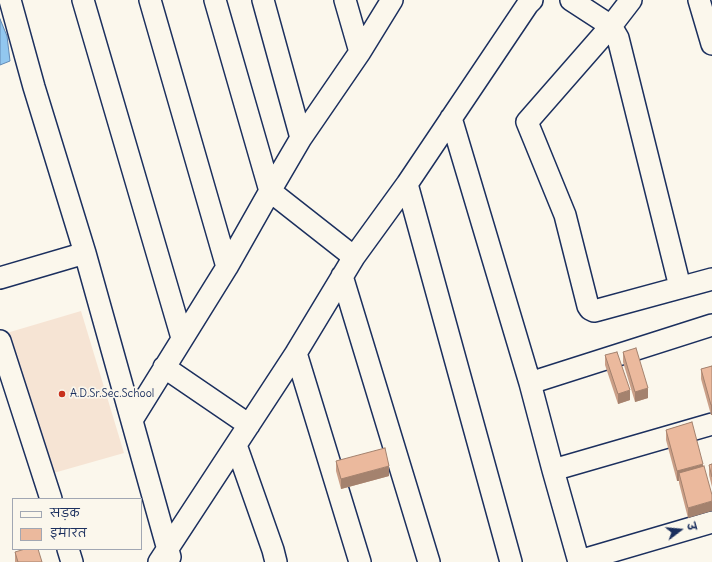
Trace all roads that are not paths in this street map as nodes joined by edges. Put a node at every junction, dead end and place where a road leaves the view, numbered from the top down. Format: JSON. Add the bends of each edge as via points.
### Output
{"nodes":[{"id":1,"x":10,"y":0,"type":"edge"},
{"id":2,"x":83,"y":0,"type":"edge"},
{"id":3,"x":150,"y":0,"type":"edge"},
{"id":4,"x":215,"y":0,"type":"edge"},
{"id":5,"x":262,"y":0,"type":"edge"},
{"id":6,"x":345,"y":0,"type":"edge"},
{"id":7,"x":392,"y":0,"type":"edge"},
{"id":8,"x":571,"y":0,"type":"edge"},
{"id":9,"x":631,"y":0,"type":"edge"},
{"id":10,"x":699,"y":0,"type":"edge"},
{"id":11,"x":529,"y":1,"type":"edge"},
{"id":12,"x":611,"y":26,"type":"junction"},
{"id":13,"x":712,"y":44,"type":"edge"},
{"id":14,"x":360,"y":52,"type":"junction"},
{"id":15,"x":451,"y":118,"type":"junction"},
{"id":16,"x":301,"y":138,"type":"junction"},
{"id":17,"x":407,"y":184,"type":"junction"},
{"id":18,"x":270,"y":191,"type":"junction"},
{"id":19,"x":86,"y":253,"type":"junction"},
{"id":20,"x":354,"y":257,"type":"junction"},
{"id":21,"x":227,"y":267,"type":"junction"},
{"id":22,"x":342,"y":276,"type":"junction"},
{"id":23,"x":0,"y":278,"type":"edge"},
{"id":24,"x":712,"y":279,"type":"edge"},
{"id":25,"x":680,"y":287,"type":"junction"},
{"id":26,"x":712,"y":325,"type":"edge"},
{"id":27,"x":182,"y":338,"type":"junction"},
{"id":28,"x":0,"y":341,"type":"edge"},
{"id":29,"x":296,"y":353,"type":"junction"},
{"id":30,"x":164,"y":367,"type":"junction"},
{"id":31,"x":530,"y":383,"type":"junction"},
{"id":32,"x":132,"y":420,"type":"junction"},
{"id":33,"x":712,"y":424,"type":"edge"},
{"id":34,"x":249,"y":425,"type":"junction"},
{"id":35,"x":236,"y":445,"type":"junction"},
{"id":36,"x":553,"y":470,"type":"junction"},
{"id":37,"x":51,"y":498,"type":"edge"},
{"id":38,"x":712,"y":522,"type":"edge"},
{"id":39,"x":68,"y":550,"type":"edge"},
{"id":40,"x":166,"y":557,"type":"edge"},
{"id":41,"x":579,"y":561,"type":"edge"},
{"id":42,"x":72,"y":562,"type":"edge"},
{"id":43,"x":276,"y":562,"type":"edge"},
{"id":44,"x":360,"y":562,"type":"edge"},
{"id":45,"x":429,"y":562,"type":"edge"},
{"id":46,"x":511,"y":562,"type":"edge"}],
"edges":[{"from":1,"to":19,"type":"street","via":[[34,87]]},
{"from":2,"to":27,"type":"street"},
{"from":3,"to":21,"type":"street"},
{"from":4,"to":18,"type":"street"},
{"from":5,"to":16,"type":"street"},
{"from":6,"to":14,"type":"street"},
{"from":7,"to":14,"type":"street"},
{"from":8,"to":12,"type":"street"},
{"from":9,"to":12,"type":"street"},
{"from":10,"to":13,"type":"street"},
{"from":11,"to":15,"type":"street"},
{"from":12,"to":25,"type":"street","via":[[618,38]]},
{"from":12,"to":25,"type":"street","via":[[528,122],[565,215],[590,309],[594,311]]},
{"from":14,"to":16,"type":"street"},
{"from":15,"to":17,"type":"street"},
{"from":15,"to":31,"type":"street"},
{"from":16,"to":18,"type":"street"},
{"from":17,"to":20,"type":"street"},
{"from":17,"to":46,"type":"street"},
{"from":18,"to":20,"type":"street"},
{"from":18,"to":21,"type":"street"},
{"from":19,"to":23,"type":"street"},
{"from":19,"to":32,"type":"street"},
{"from":20,"to":22,"type":"street"},
{"from":21,"to":27,"type":"street"},
{"from":22,"to":29,"type":"street"},
{"from":22,"to":45,"type":"street"},
{"from":24,"to":25,"type":"street"},
{"from":26,"to":31,"type":"street"},
{"from":27,"to":30,"type":"street"},
{"from":28,"to":37,"type":"street"},
{"from":29,"to":34,"type":"street"},
{"from":29,"to":44,"type":"street"},
{"from":30,"to":32,"type":"street"},
{"from":30,"to":34,"type":"street"},
{"from":31,"to":36,"type":"street"},
{"from":32,"to":40,"type":"street"},
{"from":33,"to":36,"type":"street"},
{"from":34,"to":35,"type":"street"},
{"from":35,"to":40,"type":"street"},
{"from":35,"to":43,"type":"street"},
{"from":36,"to":41,"type":"street"},
{"from":38,"to":41,"type":"street"},
{"from":39,"to":42,"type":"street"}]}
